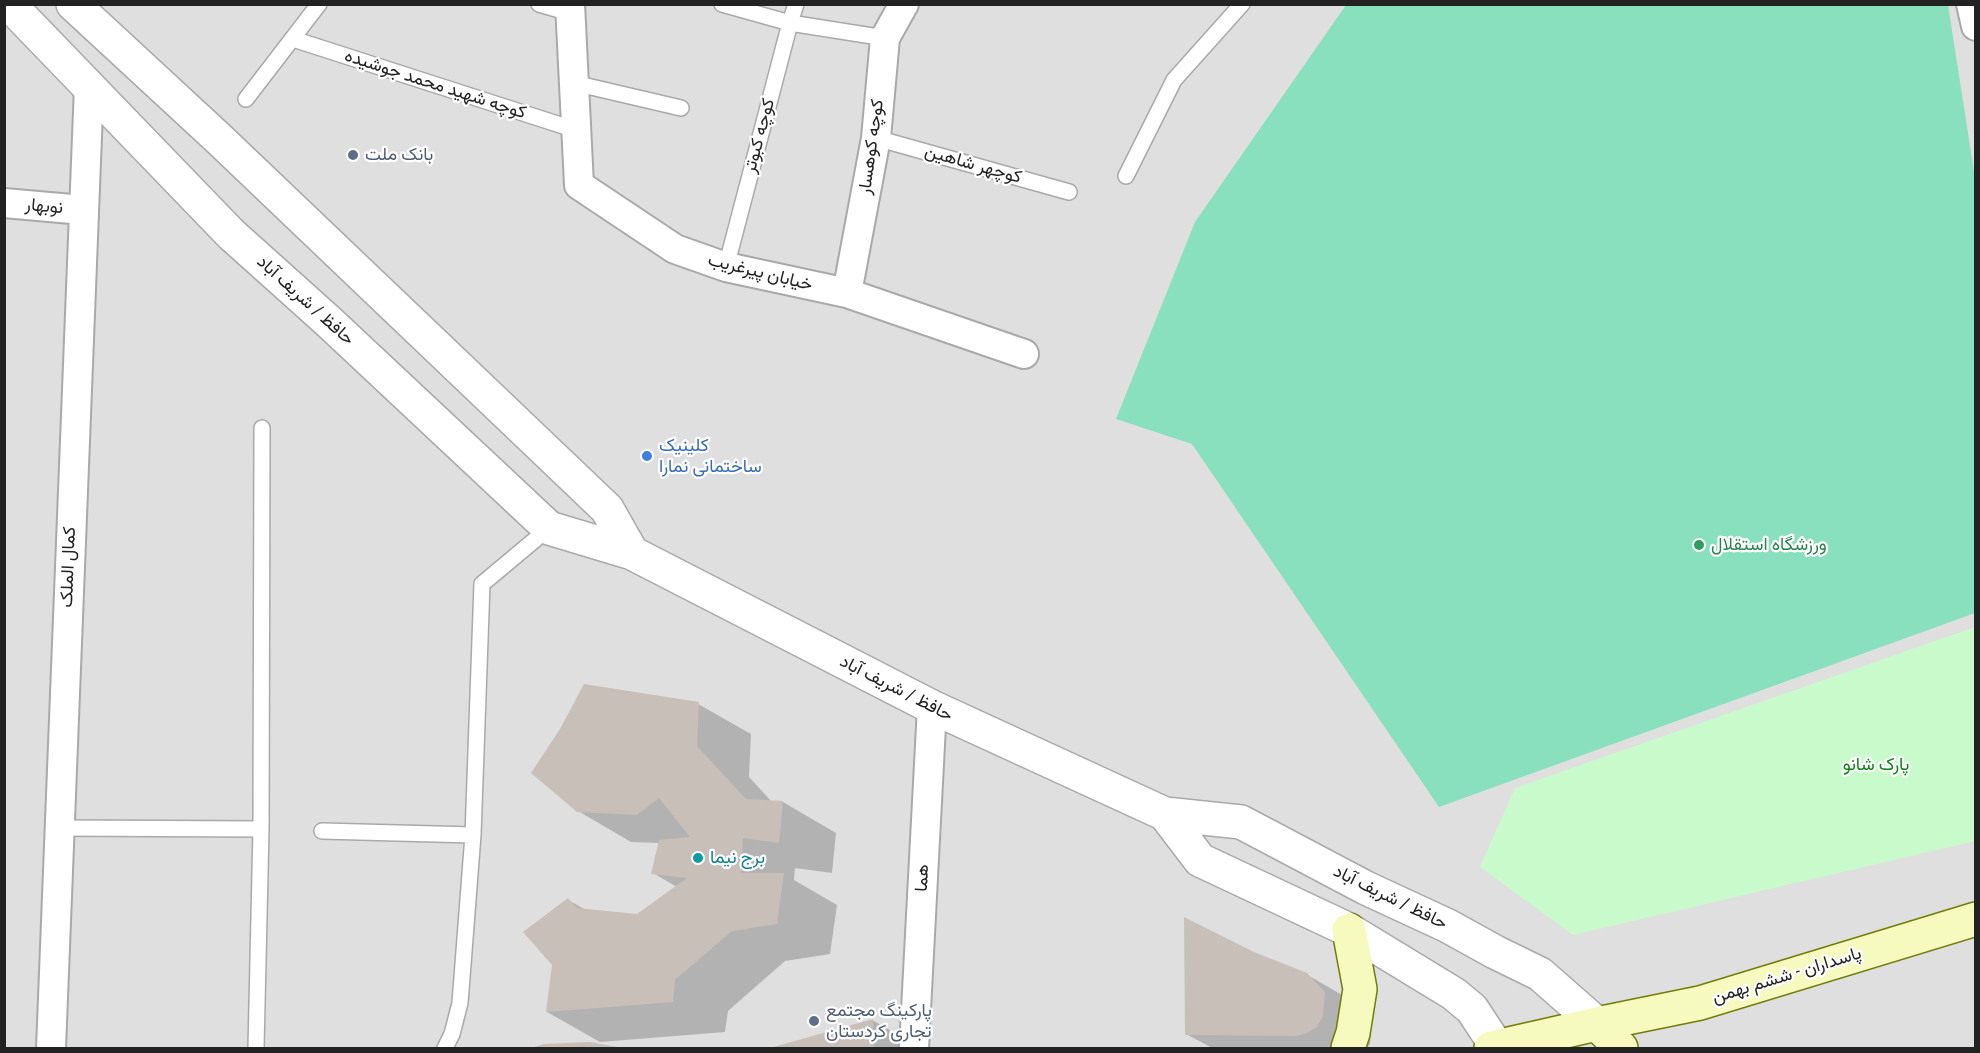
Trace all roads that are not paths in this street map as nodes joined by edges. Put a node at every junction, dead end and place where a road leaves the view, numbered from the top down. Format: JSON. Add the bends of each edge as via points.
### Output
{"nodes":[{"id":1,"x":9,"y":4,"type":"edge"},
{"id":2,"x":73,"y":4,"type":"edge"},
{"id":3,"x":319,"y":4,"type":"edge"},
{"id":4,"x":539,"y":4,"type":"edge"},
{"id":5,"x":722,"y":4,"type":"edge"},
{"id":6,"x":796,"y":4,"type":"edge"},
{"id":7,"x":904,"y":4,"type":"edge"},
{"id":8,"x":1242,"y":4,"type":"edge"},
{"id":9,"x":1971,"y":4,"type":"edge"},
{"id":10,"x":570,"y":9,"type":"edge"},
{"id":11,"x":790,"y":23,"type":"junction"},
{"id":12,"x":1976,"y":26,"type":"edge"},
{"id":13,"x":885,"y":38,"type":"junction"},
{"id":14,"x":293,"y":39,"type":"junction"},
{"id":15,"x":574,"y":83,"type":"junction"},
{"id":16,"x":89,"y":86,"type":"junction"},
{"id":17,"x":246,"y":99,"type":"dead end"},
{"id":18,"x":681,"y":108,"type":"dead end"},
{"id":19,"x":576,"y":130,"type":"junction"},
{"id":20,"x":876,"y":138,"type":"junction"},
{"id":21,"x":1126,"y":176,"type":"dead end"},
{"id":22,"x":1069,"y":192,"type":"dead end"},
{"id":23,"x":4,"y":203,"type":"edge"},
{"id":24,"x":83,"y":210,"type":"junction"},
{"id":25,"x":726,"y":267,"type":"junction"},
{"id":26,"x":847,"y":293,"type":"junction"},
{"id":27,"x":1024,"y":354,"type":"dead end"},
{"id":28,"x":262,"y":428,"type":"dead end"},
{"id":29,"x":549,"y":528,"type":"junction"},
{"id":30,"x":632,"y":553,"type":"junction"},
{"id":31,"x":932,"y":707,"type":"junction"},
{"id":32,"x":1165,"y":814,"type":"junction"},
{"id":33,"x":59,"y":828,"type":"junction"},
{"id":34,"x":261,"y":828,"type":"junction"},
{"id":35,"x":322,"y":831,"type":"dead end"},
{"id":36,"x":473,"y":835,"type":"junction"},
{"id":37,"x":1976,"y":919,"type":"edge"},
{"id":38,"x":1349,"y":930,"type":"junction"},
{"id":39,"x":1597,"y":1024,"type":"junction"},
{"id":40,"x":51,"y":1048,"type":"edge"},
{"id":41,"x":256,"y":1048,"type":"edge"},
{"id":42,"x":446,"y":1048,"type":"edge"},
{"id":43,"x":914,"y":1048,"type":"edge"},
{"id":44,"x":1348,"y":1048,"type":"edge"},
{"id":45,"x":1495,"y":1048,"type":"edge"},
{"id":46,"x":1621,"y":1048,"type":"edge"}],
"edges":[{"from":1,"to":16,"type":"street","name":"حافظ / شریف آباد"},
{"from":2,"to":30,"type":"street","via":[[608,509]]},
{"from":3,"to":14,"type":"lane"},
{"from":4,"to":10,"type":"lane"},
{"from":5,"to":11,"type":"lane"},
{"from":6,"to":11,"type":"lane","name":"کوچه کبوتر"},
{"from":7,"to":13,"type":"street","name":"کوچه کوهسار"},
{"from":8,"to":21,"type":"lane","via":[[1174,80]]},
{"from":9,"to":12,"type":"street"},
{"from":10,"to":15,"type":"street","name":"خیابان پیرغریب"},
{"from":11,"to":13,"type":"lane"},
{"from":11,"to":25,"type":"lane","name":"کوچه کبوتر"},
{"from":13,"to":20,"type":"street","name":"کوچه کوهسار"},
{"from":14,"to":17,"type":"lane"},
{"from":14,"to":19,"type":"lane","name":"کوچه شهید محمد جوشیده"},
{"from":15,"to":18,"type":"lane"},
{"from":15,"to":19,"type":"street","name":"خیابان پیرغریب"},
{"from":16,"to":24,"type":"street","name":"کمال الملک"},
{"from":16,"to":29,"type":"street","name":"حافظ / شریف آباد","via":[[231,234]]},
{"from":19,"to":25,"type":"street","name":"خیابان پیرغریب","via":[[579,184],[675,249]]},
{"from":20,"to":22,"type":"lane","name":"کوچهر شاهین"},
{"from":20,"to":26,"type":"street","name":"کوچه کوهسار"},
{"from":23,"to":24,"type":"street","name":"نوبهار"},
{"from":24,"to":33,"type":"street","name":"کمال الملک"},
{"from":25,"to":26,"type":"street","name":"خیابان پیرغریب"},
{"from":26,"to":27,"type":"street","name":"خیابان پیرغریب"},
{"from":28,"to":34,"type":"lane"},
{"from":29,"to":30,"type":"street","name":"حافظ / شریف آباد"},
{"from":29,"to":36,"type":"lane","via":[[482,584]]},
{"from":30,"to":31,"type":"street","name":"حافظ / شریف آباد"},
{"from":31,"to":32,"type":"street","name":"حافظ / شریف آباد"},
{"from":31,"to":43,"type":"street","name":"هما"},
{"from":32,"to":38,"type":"street","name":"حافظ / شریف آباد","via":[[1200,860]]},
{"from":32,"to":39,"type":"street","name":"حافظ / شریف آباد","via":[[1241,822],[1540,974]]},
{"from":33,"to":34,"type":"lane"},
{"from":33,"to":40,"type":"street","name":"کمال الملک"},
{"from":34,"to":41,"type":"lane"},
{"from":35,"to":36,"type":"lane"},
{"from":36,"to":42,"type":"lane","via":[[460,1003]]},
{"from":37,"to":39,"type":"main road","name":"پاسداران - ششم بهمن","via":[[1700,1003]]},
{"from":38,"to":44,"type":"main road","via":[[1360,989]]},
{"from":38,"to":45,"type":"street","name":"حافظ / شریف آباد","via":[[1454,994],[1472,1009]]},
{"from":39,"to":45,"type":"main road","name":"پاسداران - ششم بهمن"},
{"from":39,"to":46,"type":"main road"}]}
